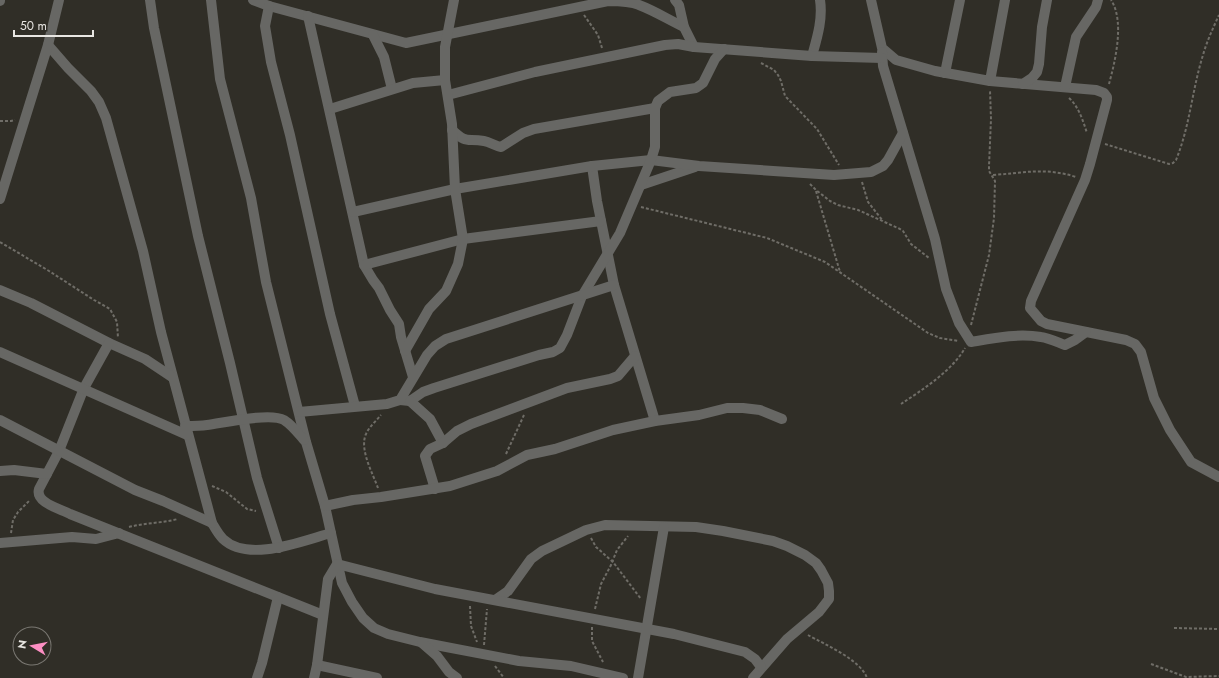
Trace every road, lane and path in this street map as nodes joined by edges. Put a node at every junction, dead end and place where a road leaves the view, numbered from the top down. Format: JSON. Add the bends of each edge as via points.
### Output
{"nodes":[{"id":1,"x":59,"y":0,"type":"edge"},
{"id":2,"x":150,"y":0,"type":"edge"},
{"id":3,"x":211,"y":0,"type":"edge"},
{"id":4,"x":253,"y":0,"type":"edge"},
{"id":5,"x":454,"y":0,"type":"edge"},
{"id":6,"x":675,"y":0,"type":"edge"},
{"id":7,"x":820,"y":0,"type":"edge"},
{"id":8,"x":871,"y":0,"type":"edge"},
{"id":9,"x":960,"y":0,"type":"edge"},
{"id":10,"x":1005,"y":0,"type":"edge"},
{"id":11,"x":1047,"y":0,"type":"edge"},
{"id":12,"x":1098,"y":0,"type":"edge"},
{"id":13,"x":1111,"y":0,"type":"edge"},
{"id":14,"x":269,"y":6,"type":"junction"},
{"id":15,"x":579,"y":7,"type":"junction"},
{"id":16,"x":1219,"y":15,"type":"edge"},
{"id":17,"x":308,"y":16,"type":"junction"},
{"id":18,"x":684,"y":27,"type":"junction"},
{"id":19,"x":374,"y":35,"type":"junction"},
{"id":20,"x":447,"y":35,"type":"junction"},
{"id":21,"x":48,"y":45,"type":"junction"},
{"id":22,"x":694,"y":47,"type":"junction"},
{"id":23,"x":724,"y":50,"type":"junction"},
{"id":24,"x":882,"y":53,"type":"junction"},
{"id":25,"x":812,"y":56,"type":"junction"},
{"id":26,"x":605,"y":58,"type":"junction"},
{"id":27,"x":760,"y":62,"type":"dead end"},
{"id":28,"x":945,"y":73,"type":"junction"},
{"id":29,"x":445,"y":80,"type":"junction"},
{"id":30,"x":990,"y":81,"type":"junction"},
{"id":31,"x":1023,"y":84,"type":"junction"},
{"id":32,"x":1061,"y":87,"type":"junction"},
{"id":33,"x":392,"y":89,"type":"junction"},
{"id":34,"x":448,"y":95,"type":"junction"},
{"id":35,"x":1106,"y":95,"type":"junction"},
{"id":36,"x":655,"y":108,"type":"junction"},
{"id":37,"x":330,"y":109,"type":"junction"},
{"id":38,"x":452,"y":130,"type":"junction"},
{"id":39,"x":903,"y":133,"type":"junction"},
{"id":40,"x":1097,"y":141,"type":"junction"},
{"id":41,"x":1093,"y":153,"type":"junction"},
{"id":42,"x":651,"y":160,"type":"junction"},
{"id":43,"x":592,"y":166,"type":"junction"},
{"id":44,"x":699,"y":166,"type":"junction"},
{"id":45,"x":801,"y":173,"type":"junction"},
{"id":46,"x":855,"y":174,"type":"junction"},
{"id":47,"x":993,"y":175,"type":"junction"},
{"id":48,"x":1085,"y":180,"type":"junction"},
{"id":49,"x":641,"y":185,"type":"junction"},
{"id":50,"x":454,"y":189,"type":"junction"},
{"id":51,"x":816,"y":190,"type":"junction"},
{"id":52,"x":0,"y":199,"type":"edge"},
{"id":53,"x":632,"y":205,"type":"junction"},
{"id":54,"x":353,"y":212,"type":"junction"},
{"id":55,"x":601,"y":221,"type":"junction"},
{"id":56,"x":884,"y":222,"type":"junction"},
{"id":57,"x":463,"y":239,"type":"junction"},
{"id":58,"x":0,"y":242,"type":"edge"},
{"id":59,"x":607,"y":254,"type":"junction"},
{"id":60,"x":364,"y":265,"type":"junction"},
{"id":61,"x":941,"y":270,"type":"junction"},
{"id":62,"x":840,"y":272,"type":"junction"},
{"id":63,"x":614,"y":285,"type":"junction"},
{"id":64,"x":0,"y":290,"type":"edge"},
{"id":65,"x":582,"y":296,"type":"junction"},
{"id":66,"x":1086,"y":332,"type":"junction"},
{"id":67,"x":969,"y":340,"type":"junction"},
{"id":68,"x":113,"y":345,"type":"junction"},
{"id":69,"x":405,"y":351,"type":"junction"},
{"id":70,"x":0,"y":352,"type":"edge"},
{"id":71,"x":635,"y":356,"type":"junction"},
{"id":72,"x":172,"y":377,"type":"junction"},
{"id":73,"x":413,"y":377,"type":"junction"},
{"id":74,"x":84,"y":388,"type":"junction"},
{"id":75,"x":400,"y":401,"type":"junction"},
{"id":76,"x":530,"y":402,"type":"junction"},
{"id":77,"x":901,"y":404,"type":"dead end"},
{"id":78,"x":355,"y":406,"type":"junction"},
{"id":79,"x":298,"y":412,"type":"junction"},
{"id":80,"x":782,"y":418,"type":"dead end"},
{"id":81,"x":0,"y":420,"type":"edge"},
{"id":82,"x":243,"y":420,"type":"junction"},
{"id":83,"x":656,"y":421,"type":"junction"},
{"id":84,"x":186,"y":431,"type":"junction"},
{"id":85,"x":306,"y":442,"type":"junction"},
{"id":86,"x":443,"y":443,"type":"junction"},
{"id":87,"x":58,"y":451,"type":"junction"},
{"id":88,"x":0,"y":471,"type":"edge"},
{"id":89,"x":496,"y":471,"type":"junction"},
{"id":90,"x":47,"y":474,"type":"junction"},
{"id":91,"x":1219,"y":477,"type":"edge"},
{"id":92,"x":201,"y":481,"type":"junction"},
{"id":93,"x":435,"y":489,"type":"junction"},
{"id":94,"x":38,"y":493,"type":"junction"},
{"id":95,"x":381,"y":497,"type":"junction"},
{"id":96,"x":325,"y":506,"type":"junction"},
{"id":97,"x":267,"y":512,"type":"junction"},
{"id":98,"x":194,"y":515,"type":"junction"},
{"id":99,"x":212,"y":523,"type":"junction"},
{"id":100,"x":637,"y":526,"type":"junction"},
{"id":101,"x":664,"y":527,"type":"junction"},
{"id":102,"x":586,"y":530,"type":"junction"},
{"id":103,"x":116,"y":532,"type":"junction"},
{"id":104,"x":331,"y":533,"type":"junction"},
{"id":105,"x":4,"y":542,"type":"edge"},
{"id":106,"x":279,"y":548,"type":"junction"},
{"id":107,"x":613,"y":562,"type":"junction"},
{"id":108,"x":337,"y":564,"type":"junction"},
{"id":109,"x":470,"y":596,"type":"junction"},
{"id":110,"x":278,"y":597,"type":"junction"},
{"id":111,"x":492,"y":599,"type":"junction"},
{"id":112,"x":649,"y":610,"type":"junction"},
{"id":113,"x":323,"y":615,"type":"junction"},
{"id":114,"x":593,"y":619,"type":"junction"},
{"id":115,"x":1174,"y":628,"type":"dead end"},
{"id":116,"x":646,"y":629,"type":"junction"},
{"id":117,"x":798,"y":629,"type":"junction"},
{"id":118,"x":1219,"y":629,"type":"edge"},
{"id":119,"x":420,"y":642,"type":"junction"},
{"id":120,"x":483,"y":652,"type":"junction"},
{"id":121,"x":1151,"y":664,"type":"dead end"},
{"id":122,"x":317,"y":665,"type":"junction"},
{"id":123,"x":761,"y":667,"type":"junction"},
{"id":124,"x":607,"y":674,"type":"junction"},
{"id":125,"x":1219,"y":676,"type":"edge"},
{"id":126,"x":257,"y":678,"type":"edge"},
{"id":127,"x":314,"y":678,"type":"edge"},
{"id":128,"x":377,"y":678,"type":"edge"},
{"id":129,"x":457,"y":678,"type":"edge"},
{"id":130,"x":622,"y":678,"type":"edge"},
{"id":131,"x":638,"y":678,"type":"edge"},
{"id":132,"x":753,"y":678,"type":"edge"},
{"id":133,"x":867,"y":678,"type":"edge"}],
"edges":[{"from":1,"to":21,"type":"street"},
{"from":2,"to":82,"type":"street","via":[[161,65],[198,236]]},
{"from":3,"to":79,"type":"street","via":[[220,79],[251,198],[266,282]]},
{"from":4,"to":14,"type":"street"},
{"from":5,"to":20,"type":"street"},
{"from":6,"to":18,"type":"street","via":[[679,5]]},
{"from":7,"to":25,"type":"street","via":[[821,14]]},
{"from":8,"to":24,"type":"street"},
{"from":9,"to":28,"type":"street"},
{"from":10,"to":30,"type":"street"},
{"from":11,"to":31,"type":"street","via":[[1037,72]]},
{"from":12,"to":32,"type":"street","via":[[1096,8],[1076,37]]},
{"from":13,"to":35,"type":"path","via":[[1116,13],[1117,49]]},
{"from":14,"to":17,"type":"street"},
{"from":14,"to":78,"type":"street","via":[[265,26],[271,62],[330,314]]},
{"from":15,"to":18,"type":"street","via":[[608,1],[623,1],[638,4]]},
{"from":15,"to":20,"type":"street"},
{"from":15,"to":26,"type":"path","via":[[598,35]]},
{"from":16,"to":40,"type":"path","via":[[1202,55],[1188,122],[1176,160],[1169,164]]},
{"from":17,"to":19,"type":"street"},
{"from":17,"to":37,"type":"street"},
{"from":18,"to":22,"type":"street"},
{"from":19,"to":20,"type":"street","via":[[406,43]]},
{"from":19,"to":33,"type":"street","via":[[384,57]]},
{"from":20,"to":29,"type":"street"},
{"from":21,"to":52,"type":"street"},
{"from":21,"to":72,"type":"street","via":[[91,90],[106,118],[144,251]]},
{"from":22,"to":23,"type":"street"},
{"from":22,"to":26,"type":"street","via":[[665,45]]},
{"from":23,"to":25,"type":"street"},
{"from":23,"to":36,"type":"street","via":[[715,59],[703,83],[689,90],[670,92],[658,101]]},
{"from":24,"to":25,"type":"street"},
{"from":24,"to":28,"type":"street","via":[[896,60]]},
{"from":24,"to":39,"type":"street"},
{"from":26,"to":34,"type":"street","via":[[535,72]]},
{"from":27,"to":46,"type":"path","via":[[778,75],[784,96],[817,129],[842,169]]},
{"from":28,"to":30,"type":"street"},
{"from":29,"to":33,"type":"street","via":[[413,83]]},
{"from":29,"to":34,"type":"street"},
{"from":30,"to":31,"type":"street"},
{"from":30,"to":47,"type":"path","via":[[992,119],[989,171]]},
{"from":31,"to":32,"type":"street"},
{"from":32,"to":35,"type":"street","via":[[1096,90]]},
{"from":32,"to":41,"type":"path","via":[[1081,116]]},
{"from":33,"to":37,"type":"street"},
{"from":34,"to":38,"type":"street"},
{"from":35,"to":40,"type":"street"},
{"from":36,"to":38,"type":"street","via":[[534,129],[501,147],[482,140],[460,138]]},
{"from":36,"to":42,"type":"street","via":[[655,147]]},
{"from":37,"to":54,"type":"street"},
{"from":38,"to":50,"type":"street"},
{"from":39,"to":46,"type":"street","via":[[894,153],[883,166],[871,172]]},
{"from":39,"to":61,"type":"street","via":[[936,239]]},
{"from":40,"to":41,"type":"street"},
{"from":41,"to":48,"type":"street"},
{"from":42,"to":43,"type":"street"},
{"from":42,"to":44,"type":"street"},
{"from":42,"to":49,"type":"street"},
{"from":43,"to":50,"type":"street"},
{"from":43,"to":55,"type":"street"},
{"from":44,"to":45,"type":"street"},
{"from":44,"to":49,"type":"street"},
{"from":45,"to":46,"type":"street"},
{"from":45,"to":51,"type":"path"},
{"from":46,"to":56,"type":"path","via":[[868,202]]},
{"from":47,"to":48,"type":"path","via":[[1044,170]]},
{"from":47,"to":67,"type":"path","via":[[994,218],[989,255]]},
{"from":48,"to":66,"type":"street","via":[[1030,306],[1041,321]]},
{"from":49,"to":53,"type":"street"},
{"from":50,"to":54,"type":"street"},
{"from":50,"to":57,"type":"street"},
{"from":51,"to":56,"type":"path","via":[[834,203]]},
{"from":51,"to":62,"type":"path"},
{"from":53,"to":59,"type":"street","via":[[620,233]]},
{"from":53,"to":62,"type":"path","via":[[767,238],[825,262]]},
{"from":54,"to":60,"type":"street"},
{"from":55,"to":57,"type":"street"},
{"from":55,"to":59,"type":"street"},
{"from":56,"to":61,"type":"path","via":[[903,231],[911,244]]},
{"from":57,"to":60,"type":"street"},
{"from":57,"to":69,"type":"street","via":[[458,264],[446,292],[429,309]]},
{"from":58,"to":68,"type":"path","via":[[110,309],[117,322],[118,332]]},
{"from":59,"to":63,"type":"street"},
{"from":59,"to":65,"type":"street"},
{"from":60,"to":69,"type":"street","via":[[399,324]]},
{"from":61,"to":67,"type":"street","via":[[959,323]]},
{"from":62,"to":67,"type":"path","via":[[928,333],[940,338]]},
{"from":63,"to":65,"type":"street"},
{"from":63,"to":71,"type":"street"},
{"from":64,"to":68,"type":"street"},
{"from":65,"to":73,"type":"street","via":[[446,339],[427,355]]},
{"from":65,"to":75,"type":"street","via":[[560,348]]},
{"from":66,"to":67,"type":"street","via":[[1066,344],[1030,336]]},
{"from":66,"to":91,"type":"street","via":[[1135,344],[1141,352],[1154,398],[1170,430],[1191,462]]},
{"from":67,"to":77,"type":"path","via":[[961,356],[949,369]]},
{"from":68,"to":72,"type":"street","via":[[145,359]]},
{"from":68,"to":74,"type":"street"},
{"from":69,"to":73,"type":"street"},
{"from":70,"to":74,"type":"street"},
{"from":71,"to":76,"type":"street","via":[[618,376],[567,388]]},
{"from":71,"to":83,"type":"street"},
{"from":72,"to":84,"type":"street"},
{"from":73,"to":75,"type":"street"},
{"from":74,"to":84,"type":"street"},
{"from":74,"to":87,"type":"street"},
{"from":75,"to":78,"type":"street"},
{"from":75,"to":86,"type":"street","via":[[430,418]]},
{"from":75,"to":95,"type":"path","via":[[369,429],[364,438],[365,454]]},
{"from":76,"to":86,"type":"street","via":[[470,424]]},
{"from":76,"to":89,"type":"path"},
{"from":78,"to":79,"type":"street"},
{"from":79,"to":85,"type":"street"},
{"from":80,"to":83,"type":"street","via":[[760,410],[727,408]]},
{"from":81,"to":87,"type":"street"},
{"from":82,"to":84,"type":"street"},
{"from":82,"to":85,"type":"street","via":[[283,419]]},
{"from":82,"to":97,"type":"street"},
{"from":83,"to":89,"type":"street","via":[[613,430],[555,449],[527,455]]},
{"from":84,"to":92,"type":"street"},
{"from":85,"to":96,"type":"street"},
{"from":86,"to":93,"type":"street","via":[[430,449],[425,456]]},
{"from":87,"to":90,"type":"street"},
{"from":87,"to":98,"type":"street","via":[[135,490]]},
{"from":88,"to":90,"type":"street"},
{"from":89,"to":93,"type":"street"},
{"from":90,"to":94,"type":"street"},
{"from":92,"to":97,"type":"path","via":[[226,492],[247,509]]},
{"from":92,"to":99,"type":"street"},
{"from":93,"to":95,"type":"street"},
{"from":94,"to":103,"type":"street","via":[[47,504]]},
{"from":94,"to":105,"type":"path","via":[[18,512],[13,520],[11,533]]},
{"from":95,"to":96,"type":"street"},
{"from":96,"to":104,"type":"street"},
{"from":97,"to":106,"type":"street"},
{"from":98,"to":99,"type":"street"},
{"from":98,"to":103,"type":"path","via":[[168,522],[142,524]]},
{"from":99,"to":106,"type":"street","via":[[223,539],[236,547],[260,551]]},
{"from":100,"to":101,"type":"street"},
{"from":100,"to":102,"type":"street","via":[[605,525]]},
{"from":100,"to":107,"type":"path","via":[[617,550]]},
{"from":101,"to":112,"type":"street"},
{"from":101,"to":117,"type":"street","via":[[696,527],[773,542],[787,546],[816,563],[828,584],[829,599],[819,612]]},
{"from":102,"to":107,"type":"path","via":[[596,547]]},
{"from":102,"to":111,"type":"street","via":[[542,550],[530,559],[508,591]]},
{"from":103,"to":105,"type":"street","via":[[96,539],[72,537]]},
{"from":103,"to":110,"type":"street"},
{"from":104,"to":106,"type":"street"},
{"from":104,"to":108,"type":"street"},
{"from":107,"to":112,"type":"path"},
{"from":107,"to":114,"type":"path","via":[[598,593]]},
{"from":108,"to":109,"type":"street"},
{"from":108,"to":113,"type":"street","via":[[328,579]]},
{"from":108,"to":119,"type":"street","via":[[342,583],[362,618],[374,628],[388,634]]},
{"from":109,"to":111,"type":"street"},
{"from":109,"to":120,"type":"path","via":[[471,626]]},
{"from":110,"to":113,"type":"street"},
{"from":110,"to":126,"type":"street"},
{"from":111,"to":114,"type":"street"},
{"from":111,"to":120,"type":"path"},
{"from":112,"to":116,"type":"street"},
{"from":113,"to":122,"type":"street"},
{"from":114,"to":116,"type":"street"},
{"from":114,"to":124,"type":"path","via":[[592,641]]},
{"from":115,"to":118,"type":"path"},
{"from":116,"to":123,"type":"street","via":[[745,652]]},
{"from":116,"to":131,"type":"street"},
{"from":117,"to":123,"type":"street"},
{"from":117,"to":133,"type":"path","via":[[860,666]]},
{"from":119,"to":120,"type":"street"},
{"from":119,"to":129,"type":"street"},
{"from":120,"to":124,"type":"street","via":[[519,661],[571,666]]},
{"from":121,"to":125,"type":"path","via":[[1186,677]]},
{"from":122,"to":127,"type":"street"},
{"from":122,"to":128,"type":"street"},
{"from":123,"to":132,"type":"street"},
{"from":124,"to":130,"type":"street"}]}
